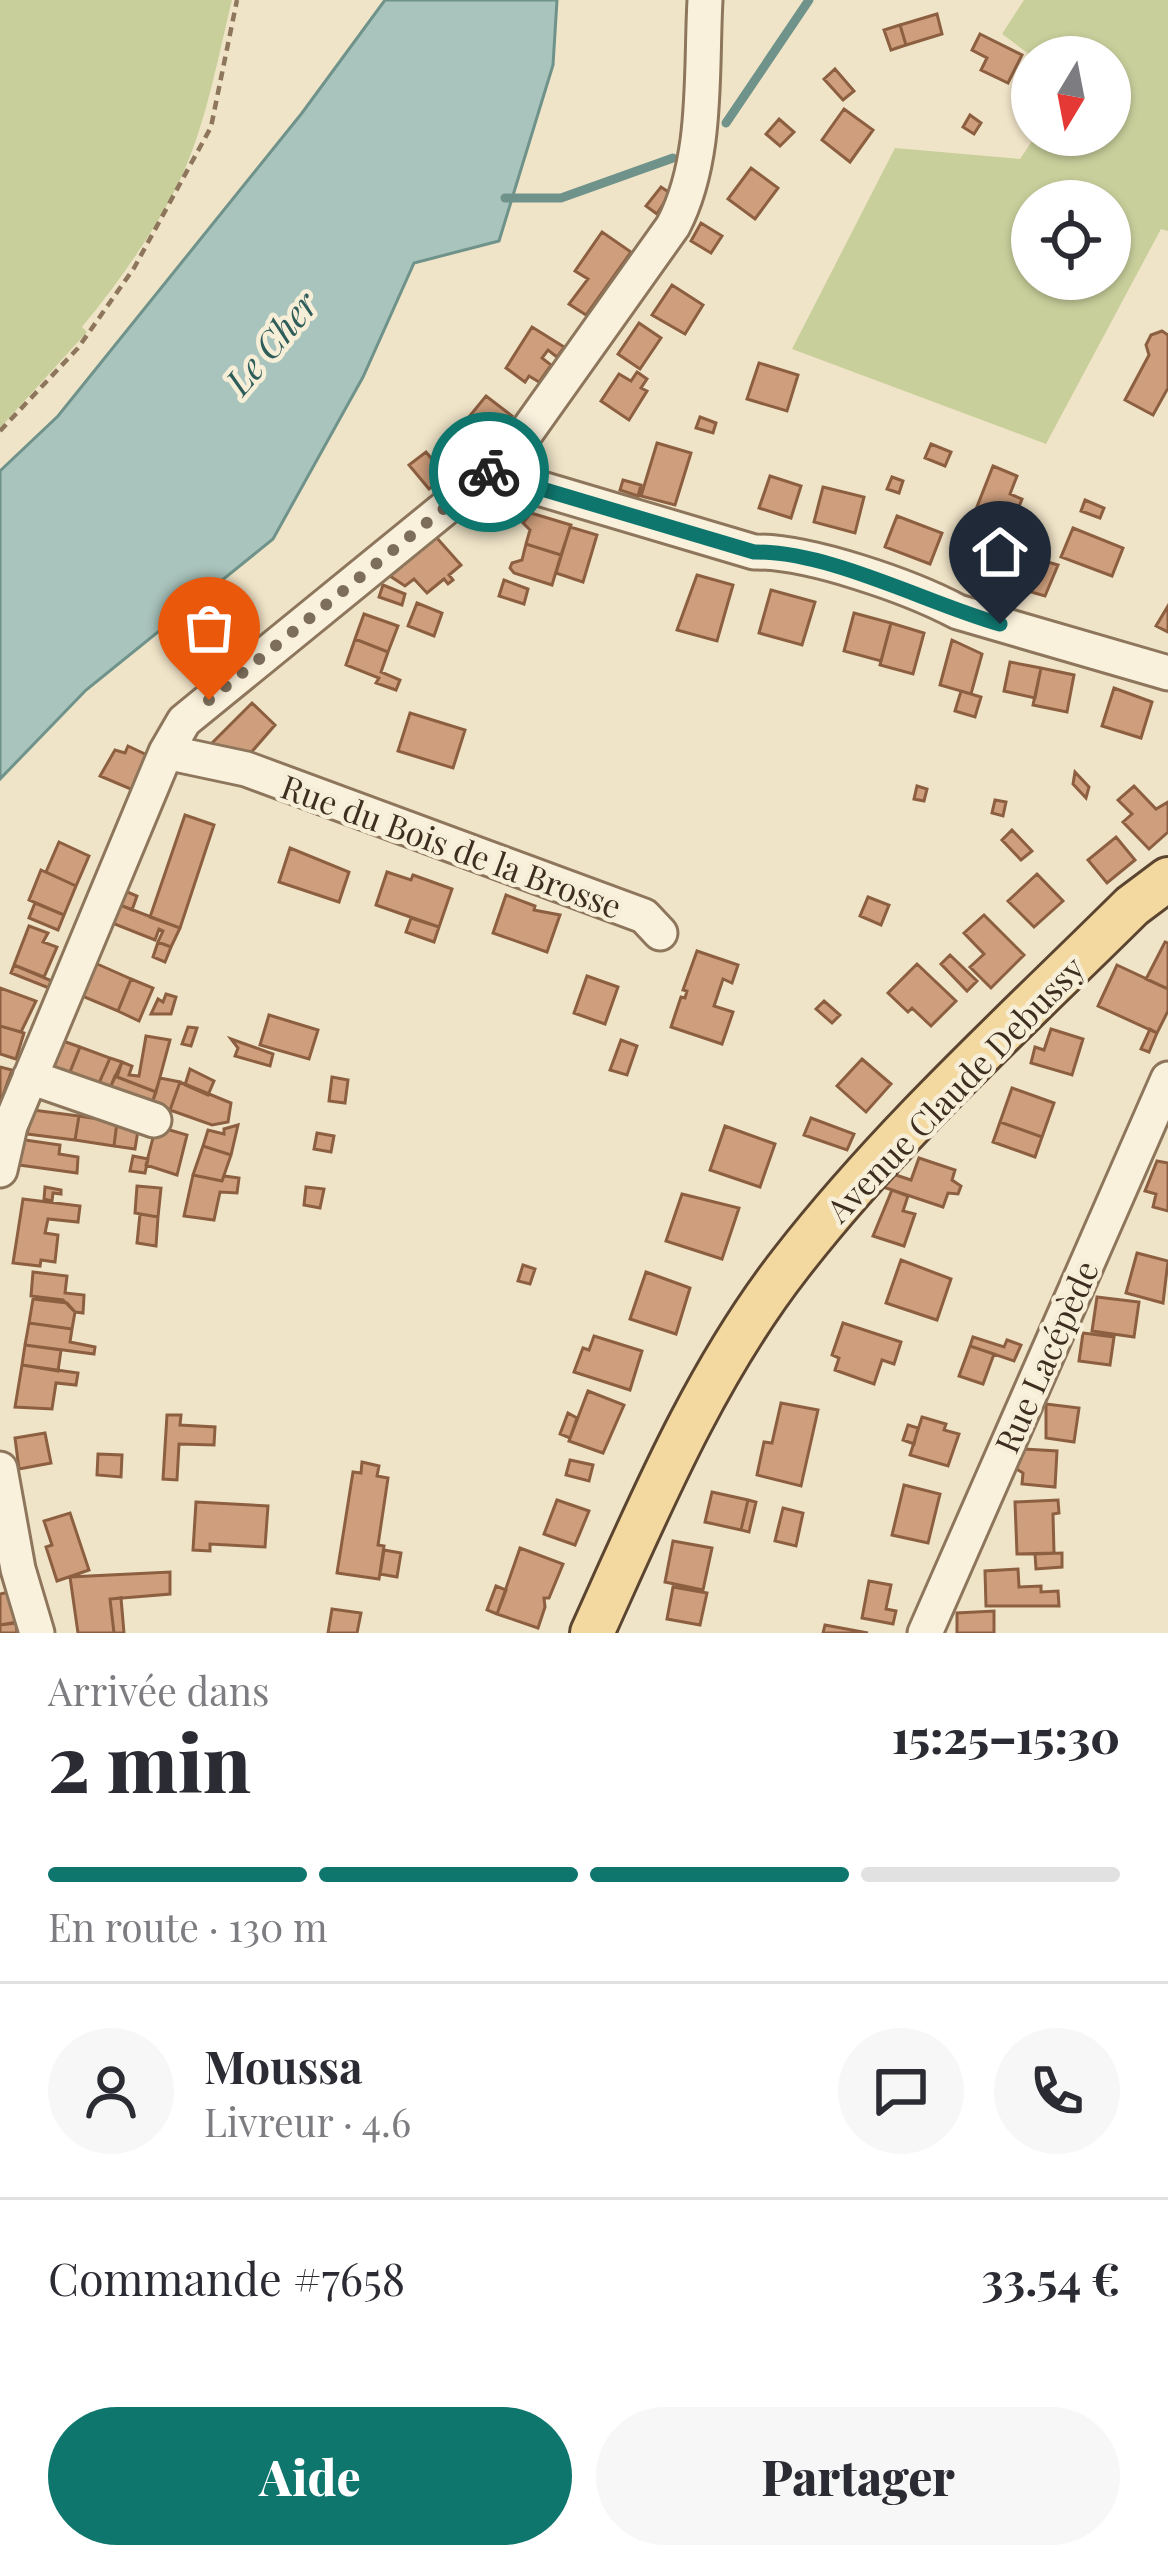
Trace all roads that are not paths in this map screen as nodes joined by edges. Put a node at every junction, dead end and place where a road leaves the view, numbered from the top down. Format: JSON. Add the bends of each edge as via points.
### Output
{"nodes":[{"id":1,"x":705,"y":0,"type":"edge"},
{"id":2,"x":493,"y":469,"type":"junction"},
{"id":3,"x":1168,"y":673,"type":"edge"},
{"id":4,"x":166,"y":752,"type":"junction"},
{"id":5,"x":1168,"y":879,"type":"edge"},
{"id":6,"x":661,"y":933,"type":"dead end"},
{"id":7,"x":30,"y":1077,"type":"junction"},
{"id":8,"x":1168,"y":1079,"type":"edge"},
{"id":9,"x":154,"y":1120,"type":"dead end"},
{"id":10,"x":0,"y":1170,"type":"edge"},
{"id":11,"x":0,"y":1469,"type":"edge"},
{"id":12,"x":37,"y":1633,"type":"edge"},
{"id":13,"x":592,"y":1633,"type":"edge"},
{"id":14,"x":926,"y":1633,"type":"edge"}],
"edges":[{"from":1,"to":2,"type":"street","via":[[689,195],[524,437]]},
{"from":2,"to":3,"type":"street"},
{"from":2,"to":4,"type":"street","via":[[184,721]]},
{"from":4,"to":6,"type":"street","name":"Rue du Bois de la Brosse","via":[[291,785],[644,916]]},
{"from":4,"to":7,"type":"street"},
{"from":5,"to":13,"type":"main road","name":"Avenue Claude Debussy","via":[[880,1156],[788,1266],[656,1491]]},
{"from":7,"to":9,"type":"street"},
{"from":7,"to":10,"type":"street"},
{"from":8,"to":14,"type":"street","name":"Rue Lacépède"},
{"from":11,"to":12,"type":"street"}]}
